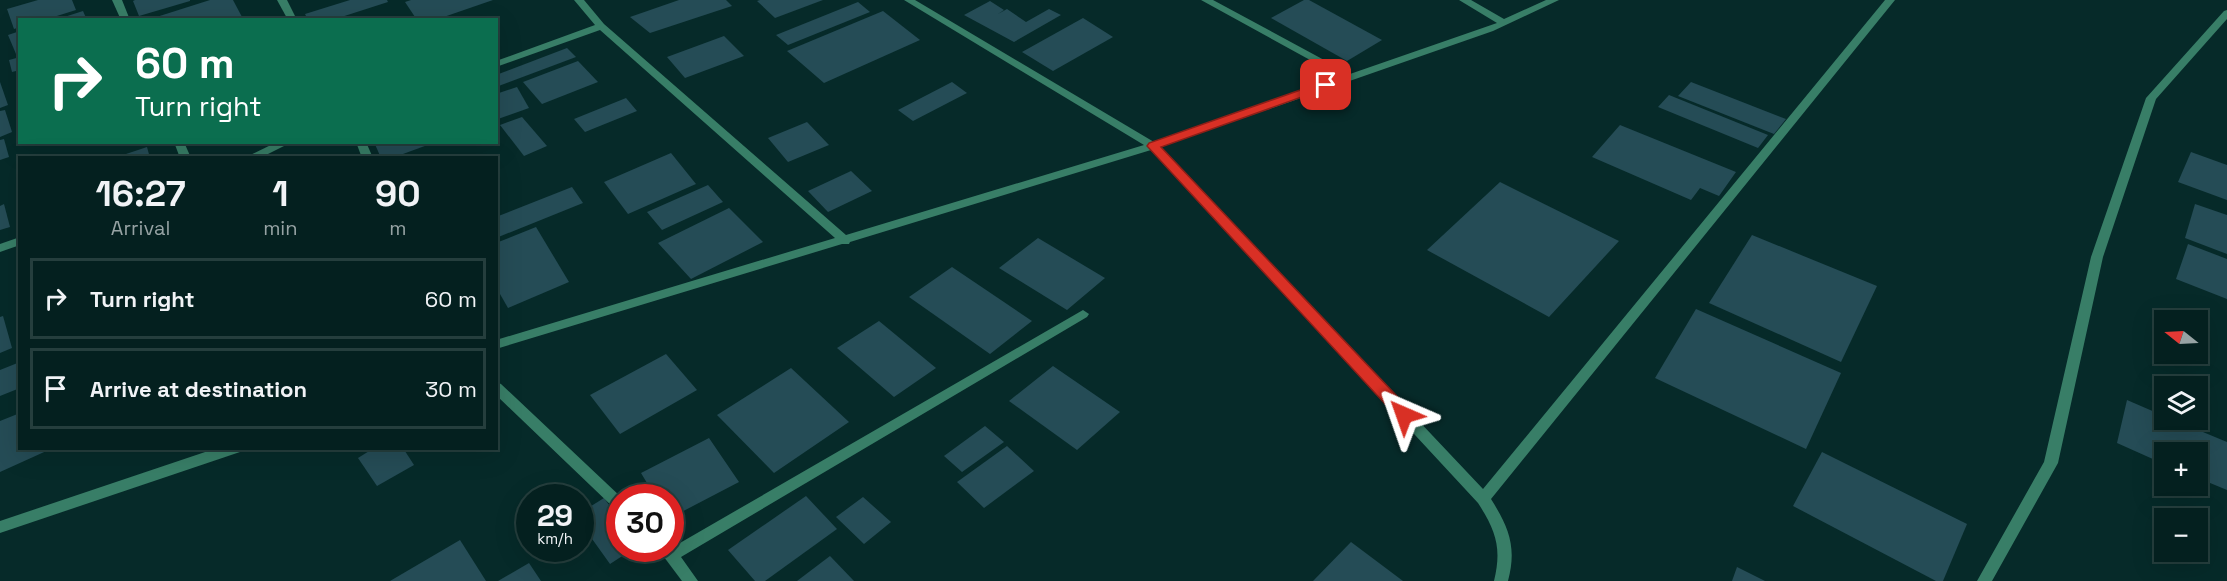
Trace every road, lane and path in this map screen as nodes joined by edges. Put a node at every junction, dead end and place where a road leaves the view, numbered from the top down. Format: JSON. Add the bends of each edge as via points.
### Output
{"nodes":[{"id":1,"x":117,"y":0,"type":"edge"},
{"id":2,"x":282,"y":0,"type":"edge"},
{"id":3,"x":579,"y":0,"type":"edge"},
{"id":4,"x":909,"y":0,"type":"edge"},
{"id":5,"x":1206,"y":0,"type":"edge"},
{"id":6,"x":1464,"y":0,"type":"edge"},
{"id":7,"x":1554,"y":0,"type":"edge"},
{"id":8,"x":1890,"y":0,"type":"edge"},
{"id":9,"x":2227,"y":13,"type":"edge"},
{"id":10,"x":125,"y":18,"type":"edge"},
{"id":11,"x":292,"y":18,"type":"edge"},
{"id":12,"x":1504,"y":23,"type":"junction"},
{"id":13,"x":602,"y":26,"type":"junction"},
{"id":14,"x":498,"y":63,"type":"edge"},
{"id":15,"x":1348,"y":77,"type":"junction"},
{"id":16,"x":282,"y":144,"type":"edge"},
{"id":17,"x":1153,"y":146,"type":"junction"},
{"id":18,"x":254,"y":156,"type":"edge"},
{"id":19,"x":845,"y":241,"type":"junction"},
{"id":20,"x":18,"y":242,"type":"edge"},
{"id":21,"x":0,"y":248,"type":"edge"},
{"id":22,"x":1083,"y":314,"type":"dead end"},
{"id":23,"x":498,"y":344,"type":"edge"},
{"id":24,"x":498,"y":389,"type":"edge"},
{"id":25,"x":229,"y":450,"type":"edge"},
{"id":26,"x":606,"y":492,"type":"edge"},
{"id":27,"x":1483,"y":499,"type":"junction"},
{"id":28,"x":0,"y":527,"type":"edge"},
{"id":29,"x":684,"y":543,"type":"edge"},
{"id":30,"x":677,"y":562,"type":"edge"},
{"id":31,"x":691,"y":581,"type":"edge"},
{"id":32,"x":1501,"y":581,"type":"edge"},
{"id":33,"x":1984,"y":581,"type":"edge"}],
"edges":[{"from":1,"to":10,"type":"street"},
{"from":2,"to":11,"type":"street"},
{"from":3,"to":13,"type":"street"},
{"from":4,"to":17,"type":"street"},
{"from":5,"to":15,"type":"street"},
{"from":6,"to":12,"type":"street"},
{"from":7,"to":12,"type":"street"},
{"from":8,"to":27,"type":"street"},
{"from":9,"to":33,"type":"street","via":[[2151,98],[2097,257],[2051,463]]},
{"from":12,"to":15,"type":"street"},
{"from":13,"to":14,"type":"street"},
{"from":13,"to":19,"type":"street"},
{"from":15,"to":17,"type":"street"},
{"from":16,"to":18,"type":"street"},
{"from":17,"to":19,"type":"street"},
{"from":17,"to":27,"type":"street"},
{"from":19,"to":23,"type":"street"},
{"from":20,"to":21,"type":"street"},
{"from":22,"to":29,"type":"street"},
{"from":24,"to":26,"type":"street"},
{"from":25,"to":28,"type":"street"},
{"from":27,"to":32,"type":"street","via":[[1500,526],[1507,561]]},
{"from":30,"to":31,"type":"street"}]}
